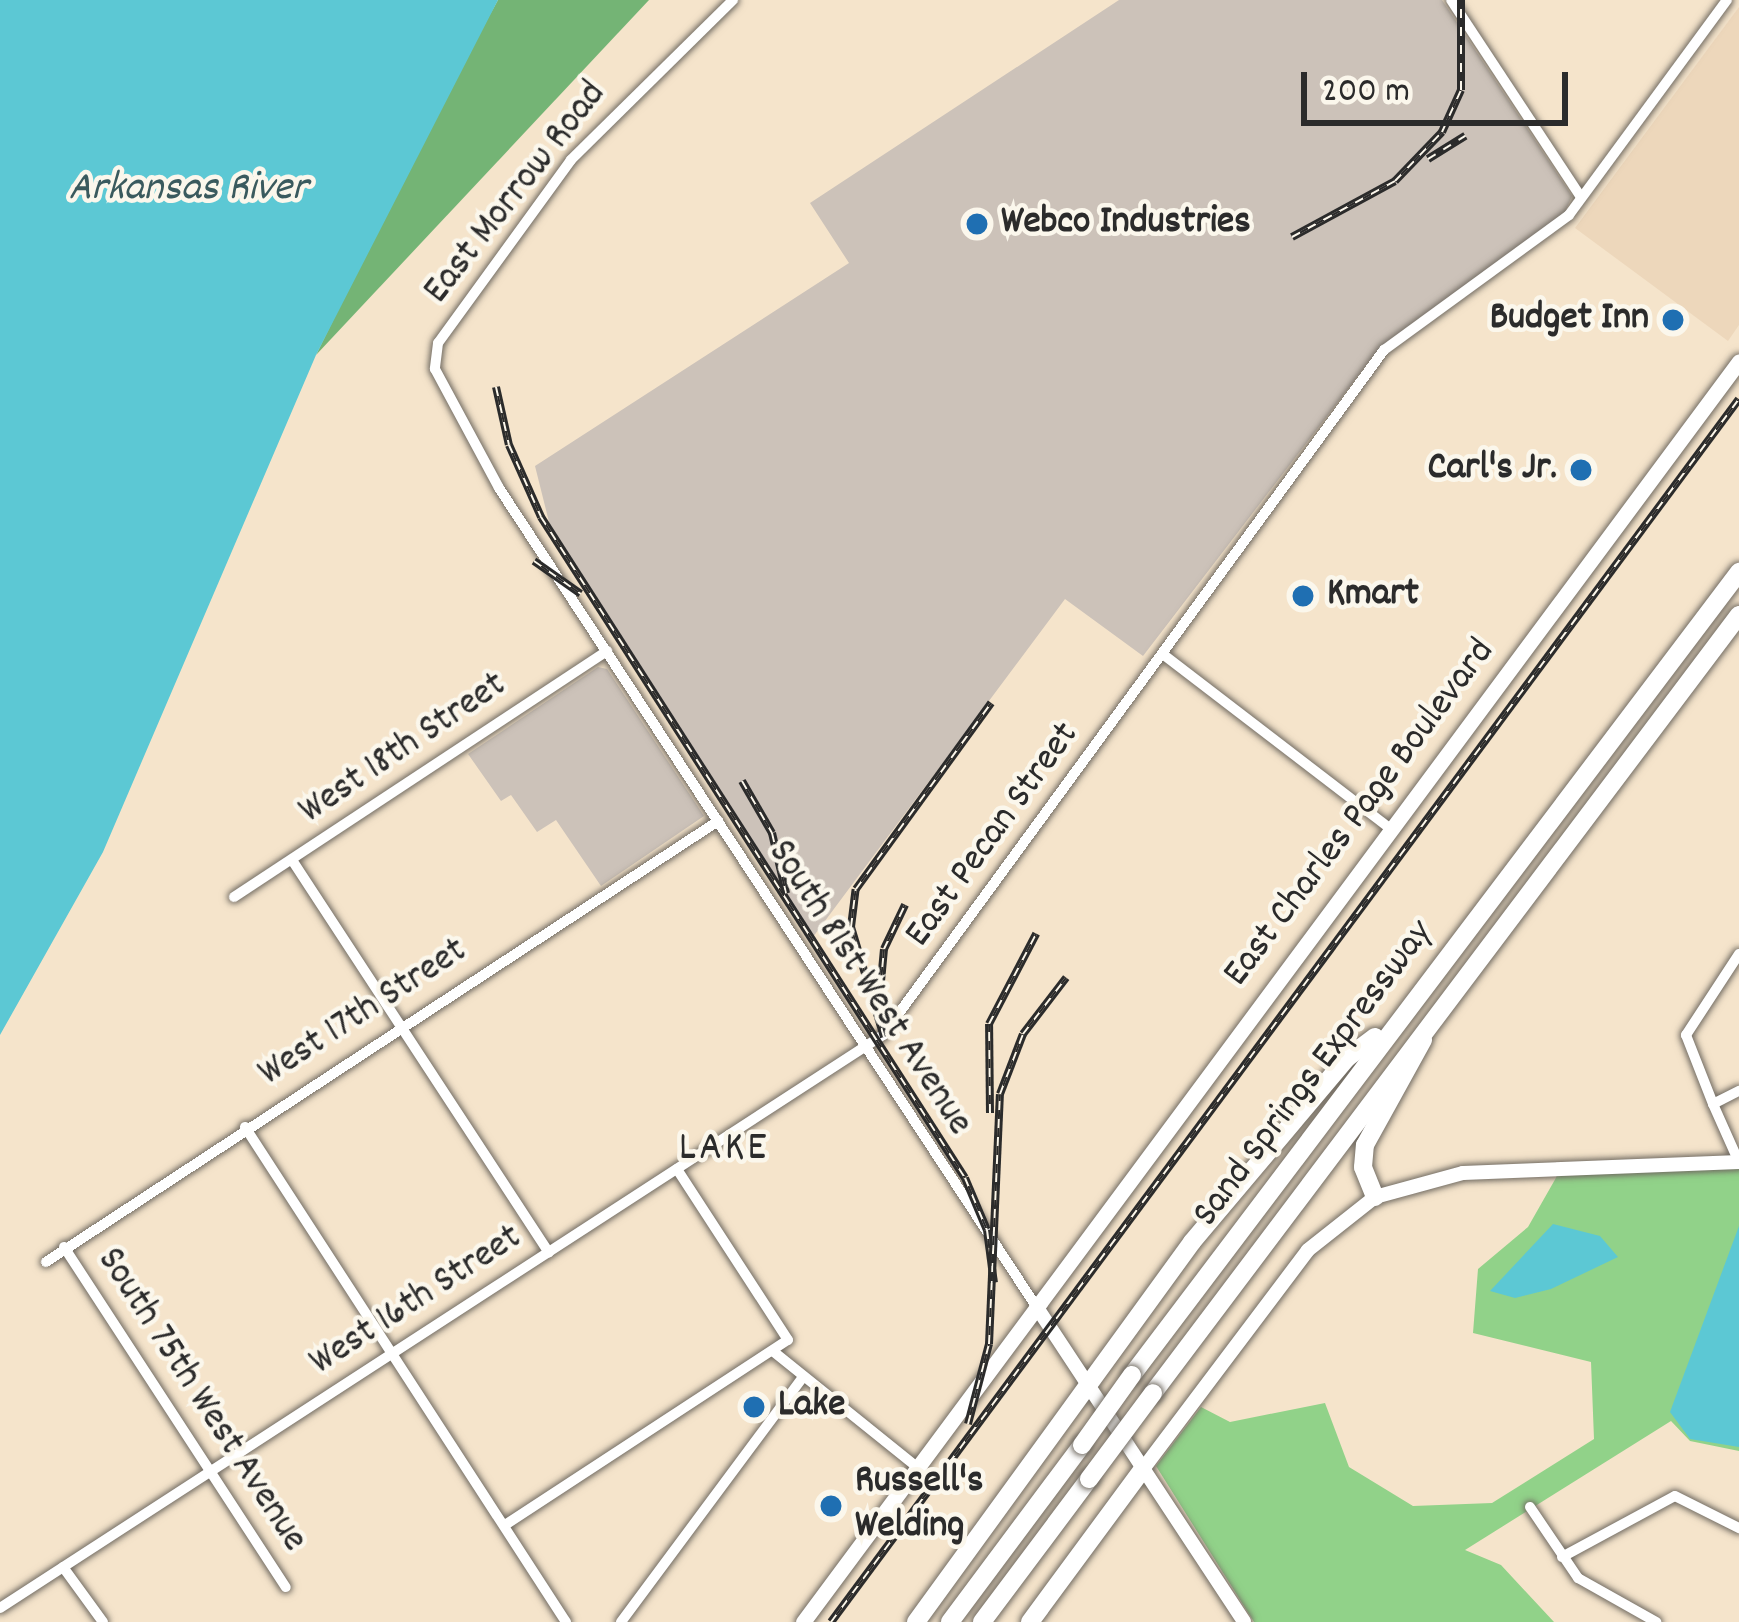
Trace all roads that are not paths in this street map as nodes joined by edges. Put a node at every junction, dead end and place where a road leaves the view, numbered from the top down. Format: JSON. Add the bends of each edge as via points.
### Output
{"nodes":[{"id":1,"x":733,"y":0,"type":"edge"},
{"id":2,"x":1451,"y":0,"type":"edge"},
{"id":3,"x":1727,"y":0,"type":"edge"},
{"id":4,"x":1581,"y":197,"type":"junction"},
{"id":5,"x":1739,"y":361,"type":"edge"},
{"id":6,"x":440,"y":391,"type":"joint"},
{"id":7,"x":1739,"y":572,"type":"edge"},
{"id":8,"x":1739,"y":615,"type":"edge"},
{"id":9,"x":608,"y":651,"type":"junction"},
{"id":10,"x":1164,"y":655,"type":"junction"},
{"id":11,"x":718,"y":821,"type":"junction"},
{"id":12,"x":1391,"y":830,"type":"junction"},
{"id":13,"x":292,"y":860,"type":"junction"},
{"id":14,"x":234,"y":897,"type":"dead end"},
{"id":15,"x":1739,"y":953,"type":"edge"},
{"id":16,"x":1442,"y":1001,"type":"junction"},
{"id":17,"x":1396,"y":1022,"type":"junction"},
{"id":18,"x":402,"y":1025,"type":"junction"},
{"id":19,"x":866,"y":1045,"type":"junction"},
{"id":20,"x":1739,"y":1090,"type":"edge"},
{"id":21,"x":1713,"y":1104,"type":"junction"},
{"id":22,"x":245,"y":1127,"type":"junction"},
{"id":23,"x":1739,"y":1162,"type":"edge"},
{"id":24,"x":677,"y":1169,"type":"junction"},
{"id":25,"x":1375,"y":1198,"type":"junction"},
{"id":26,"x":64,"y":1247,"type":"junction"},
{"id":27,"x":548,"y":1252,"type":"junction"},
{"id":28,"x":46,"y":1262,"type":"dead end"},
{"id":29,"x":1036,"y":1306,"type":"junction"},
{"id":30,"x":774,"y":1352,"type":"junction"},
{"id":31,"x":391,"y":1354,"type":"junction"},
{"id":32,"x":802,"y":1378,"type":"junction"},
{"id":33,"x":1088,"y":1382,"type":"junction"},
{"id":34,"x":917,"y":1467,"type":"junction"},
{"id":35,"x":1143,"y":1469,"type":"junction"},
{"id":36,"x":212,"y":1472,"type":"junction"},
{"id":37,"x":1530,"y":1507,"type":"dead end"},
{"id":38,"x":505,"y":1525,"type":"junction"},
{"id":39,"x":1739,"y":1528,"type":"edge"},
{"id":40,"x":1562,"y":1557,"type":"junction"},
{"id":41,"x":63,"y":1567,"type":"junction"},
{"id":42,"x":286,"y":1587,"type":"dead end"},
{"id":43,"x":0,"y":1608,"type":"edge"},
{"id":44,"x":103,"y":1622,"type":"edge"},
{"id":45,"x":566,"y":1622,"type":"edge"},
{"id":46,"x":620,"y":1622,"type":"edge"},
{"id":47,"x":802,"y":1622,"type":"edge"},
{"id":48,"x":916,"y":1622,"type":"edge"},
{"id":49,"x":950,"y":1622,"type":"edge"},
{"id":50,"x":982,"y":1622,"type":"edge"},
{"id":51,"x":1030,"y":1622,"type":"edge"},
{"id":52,"x":1244,"y":1622,"type":"edge"},
{"id":53,"x":1656,"y":1622,"type":"edge"}],
"edges":[{"from":1,"to":6,"type":"street","name":"East Morrow Road","via":[[571,160],[507,242],[438,343]]},
{"from":2,"to":4,"type":"street"},
{"from":3,"to":4,"type":"street","name":"East Pecan Street"},
{"from":4,"to":10,"type":"street","name":"East Pecan Street","via":[[1568,215],[1384,350],[1164,644]]},
{"from":5,"to":12,"type":"main road","name":"East Charles Page Boulevard"},
{"from":6,"to":9,"type":"street","name":"South 81st West Avenue"},
{"from":7,"to":17,"type":"highway","name":"Sand Springs Expressway"},
{"from":8,"to":16,"type":"highway","name":"Sand Springs Expressway"},
{"from":9,"to":11,"type":"street","name":"South 81st West Avenue"},
{"from":9,"to":13,"type":"street","name":"West 18th Street"},
{"from":10,"to":12,"type":"street"},
{"from":10,"to":19,"type":"street","name":"East Pecan Street","via":[[970,922],[883,1035]]},
{"from":11,"to":18,"type":"street","name":"West 17th Street"},
{"from":11,"to":19,"type":"street","name":"South 81st West Avenue"},
{"from":12,"to":29,"type":"main road","name":"East Charles Page Boulevard"},
{"from":13,"to":14,"type":"street","name":"West 18th Street"},
{"from":13,"to":18,"type":"street"},
{"from":15,"to":21,"type":"street","via":[[1686,1035]]},
{"from":16,"to":25,"type":"highway","via":[[1365,1145],[1363,1167]]},
{"from":16,"to":50,"type":"highway","name":"Sand Springs Expressway","bridge":true},
{"from":17,"to":33,"type":"highway","via":[[1347,1058],[1192,1242]]},
{"from":17,"to":49,"type":"highway","name":"Sand Springs Expressway","bridge":true},
{"from":18,"to":22,"type":"street","name":"West 17th Street"},
{"from":18,"to":27,"type":"street"},
{"from":19,"to":24,"type":"street","name":"West 16th Street"},
{"from":19,"to":29,"type":"street","name":"South 81st West Avenue"},
{"from":20,"to":21,"type":"street"},
{"from":21,"to":23,"type":"street"},
{"from":22,"to":26,"type":"street","name":"West 17th Street"},
{"from":22,"to":31,"type":"street"},
{"from":23,"to":25,"type":"street","via":[[1462,1173]]},
{"from":24,"to":27,"type":"street","name":"West 16th Street"},
{"from":24,"to":30,"type":"street","via":[[785,1326],[788,1340]]},
{"from":25,"to":35,"type":"street","via":[[1308,1250]]},
{"from":26,"to":28,"type":"street","name":"West 17th Street"},
{"from":26,"to":36,"type":"street","name":"South 75th West Avenue"},
{"from":27,"to":31,"type":"street","name":"West 16th Street"},
{"from":29,"to":33,"type":"street","name":"South 81st West Avenue"},
{"from":29,"to":34,"type":"main road","name":"East Charles Page Boulevard"},
{"from":30,"to":32,"type":"street"},
{"from":30,"to":38,"type":"street"},
{"from":31,"to":36,"type":"street","name":"West 16th Street"},
{"from":31,"to":38,"type":"street"},
{"from":32,"to":34,"type":"street"},
{"from":32,"to":46,"type":"street"},
{"from":33,"to":35,"type":"street","name":"South 81st West Avenue"},
{"from":33,"to":48,"type":"highway"},
{"from":34,"to":47,"type":"main road","name":"East Charles Page Boulevard"},
{"from":35,"to":51,"type":"highway"},
{"from":35,"to":52,"type":"street","name":"South 81st West Avenue"},
{"from":36,"to":41,"type":"street","name":"West 16th Street"},
{"from":36,"to":42,"type":"street","name":"South 75th West Avenue"},
{"from":37,"to":40,"type":"street"},
{"from":38,"to":45,"type":"street"},
{"from":39,"to":40,"type":"street","via":[[1675,1496]]},
{"from":40,"to":53,"type":"street","via":[[1586,1584]]},
{"from":41,"to":43,"type":"street","name":"West 16th Street"},
{"from":41,"to":44,"type":"street"}]}
